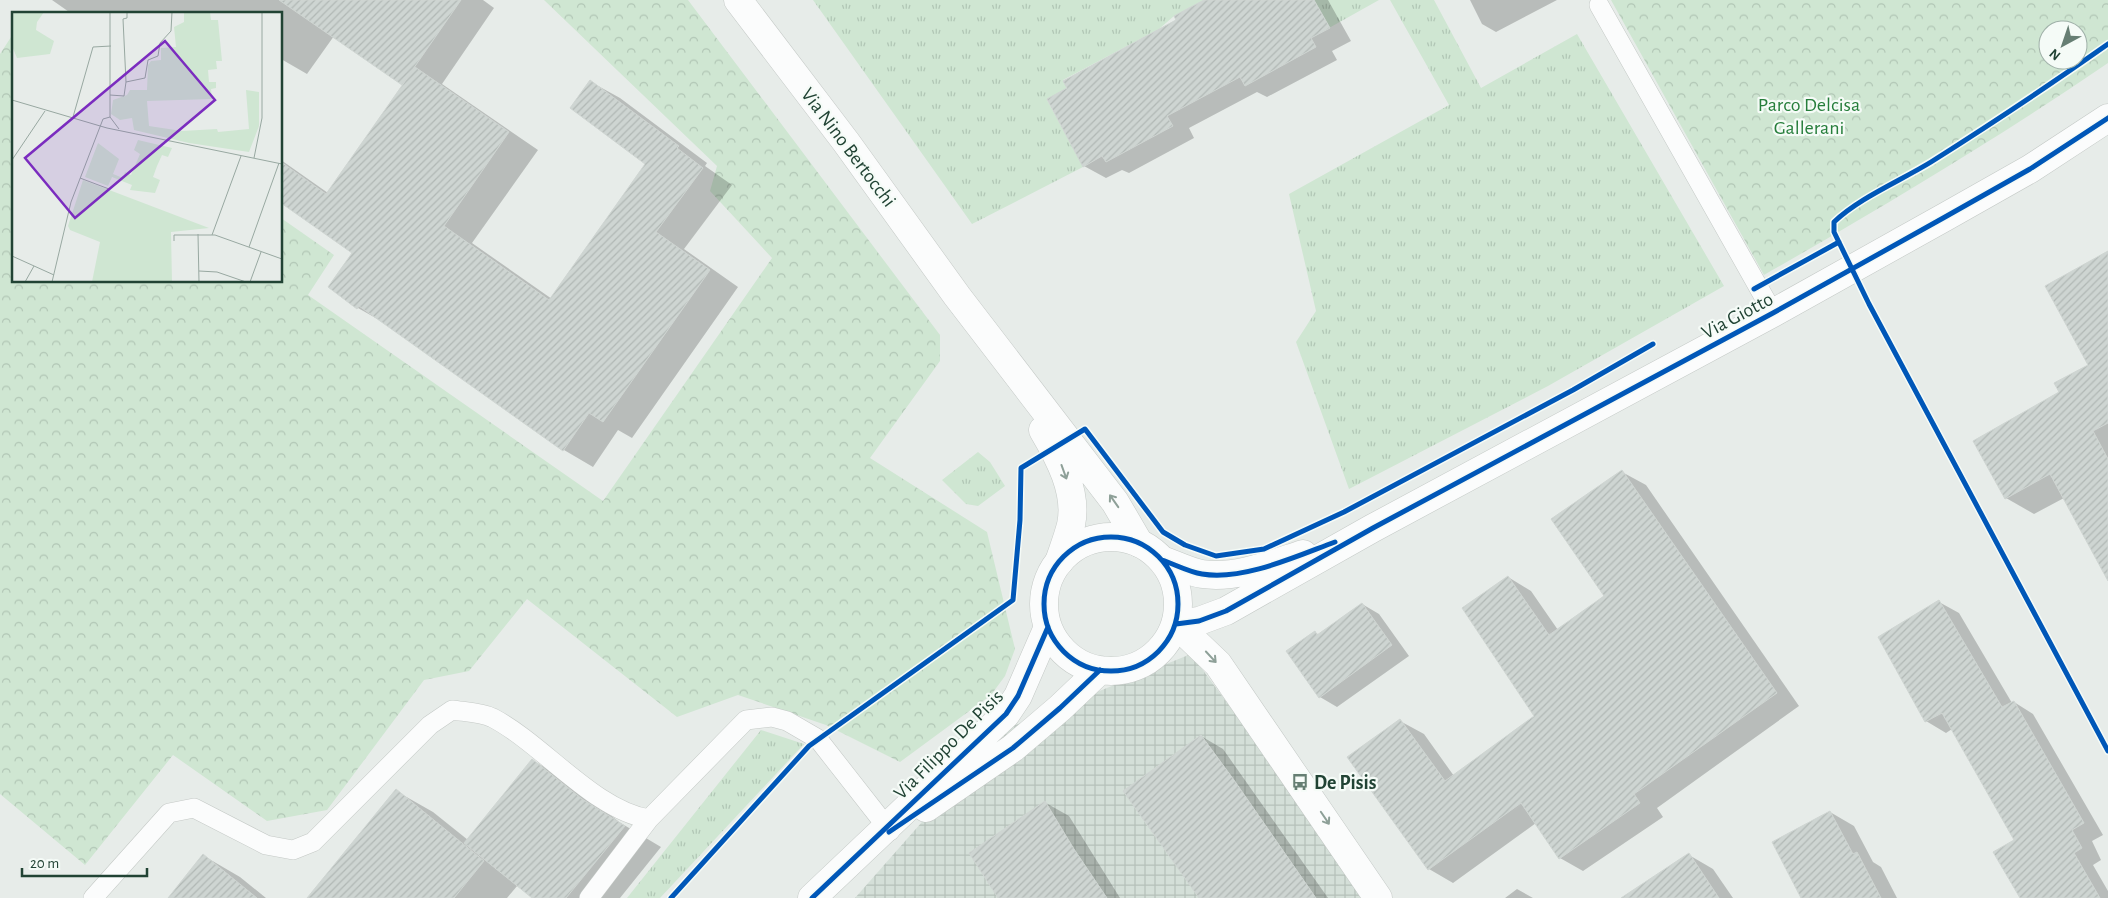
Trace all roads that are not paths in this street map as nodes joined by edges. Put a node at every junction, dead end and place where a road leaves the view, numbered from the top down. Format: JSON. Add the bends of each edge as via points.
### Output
{"nodes":[{"id":1,"x":738,"y":0,"type":"edge"},
{"id":2,"x":1599,"y":5,"type":"dead end"},
{"id":3,"x":2108,"y":118,"type":"edge"},
{"id":4,"x":957,"y":296,"type":"junction"},
{"id":5,"x":1773,"y":313,"type":"junction"},
{"id":6,"x":1373,"y":528,"type":"junction"},
{"id":7,"x":1139,"y":543,"type":"junction"},
{"id":8,"x":1162,"y":560,"type":"junction"},
{"id":9,"x":1059,"y":562,"type":"junction"},
{"id":10,"x":1176,"y":624,"type":"junction"},
{"id":11,"x":1048,"y":627,"type":"junction"},
{"id":12,"x":1100,"y":670,"type":"junction"},
{"id":13,"x":649,"y":819,"type":"junction"},
{"id":14,"x":888,"y":829,"type":"junction"},
{"id":15,"x":94,"y":898,"type":"edge"},
{"id":16,"x":589,"y":898,"type":"edge"},
{"id":17,"x":812,"y":898,"type":"edge"},
{"id":18,"x":1378,"y":898,"type":"edge"}],
"edges":[{"from":1,"to":4,"type":"street","name":"Via Nino Bertocchi"},
{"from":2,"to":5,"type":"lane"},
{"from":3,"to":5,"type":"street","name":"Via Giotto","via":[[2030,169]]},
{"from":7,"to":4,"type":"street","name":"Via Nino Bertocchi","one_way":true,"via":[[1115,502]]},
{"from":4,"to":9,"type":"street","name":"Via Nino Bertocchi","one_way":true,"via":[[1054,448],[1066,475],[1072,504],[1071,524]]},
{"from":5,"to":6,"type":"street","name":"Via Giotto"},
{"from":6,"to":8,"type":"street","name":"Via Giotto","via":[[1234,574],[1201,574]]},
{"from":6,"to":10,"type":"street","name":"Via Giotto","via":[[1226,611],[1199,621]]},
{"from":7,"to":8,"type":"street","name":"Via Nino Bertocchi"},
{"from":7,"to":9,"type":"street","name":"Via Nino Bertocchi","via":[[1114,537],[1099,538],[1076,546]]},
{"from":8,"to":10,"type":"street","name":"Via Nino Bertocchi","via":[[1172,575],[1178,594]]},
{"from":9,"to":11,"type":"street","name":"Via Nino Bertocchi","via":[[1045,593]]},
{"from":10,"to":12,"type":"street","name":"Via Nino Bertocchi","via":[[1163,646],[1146,661],[1126,669]]},
{"from":10,"to":18,"type":"street","one_way":true,"via":[[1218,664]]},
{"from":11,"to":12,"type":"street","name":"Via Nino Bertocchi","via":[[1060,647],[1076,660]]},
{"from":11,"to":14,"type":"street","name":"Via Filippo De Pisis","via":[[1018,696],[1006,714]]},
{"from":12,"to":14,"type":"street","name":"Via Filippo De Pisis","via":[[1013,748]]},
{"from":13,"to":14,"type":"lane","via":[[746,720],[772,716],[818,739]]},
{"from":13,"to":15,"type":"lane","via":[[607,802],[492,717],[452,710],[430,725],[313,842],[293,850],[266,845],[194,808],[169,813]]},
{"from":13,"to":16,"type":"lane"},
{"from":14,"to":17,"type":"street","name":"Via Filippo De Pisis"}]}
